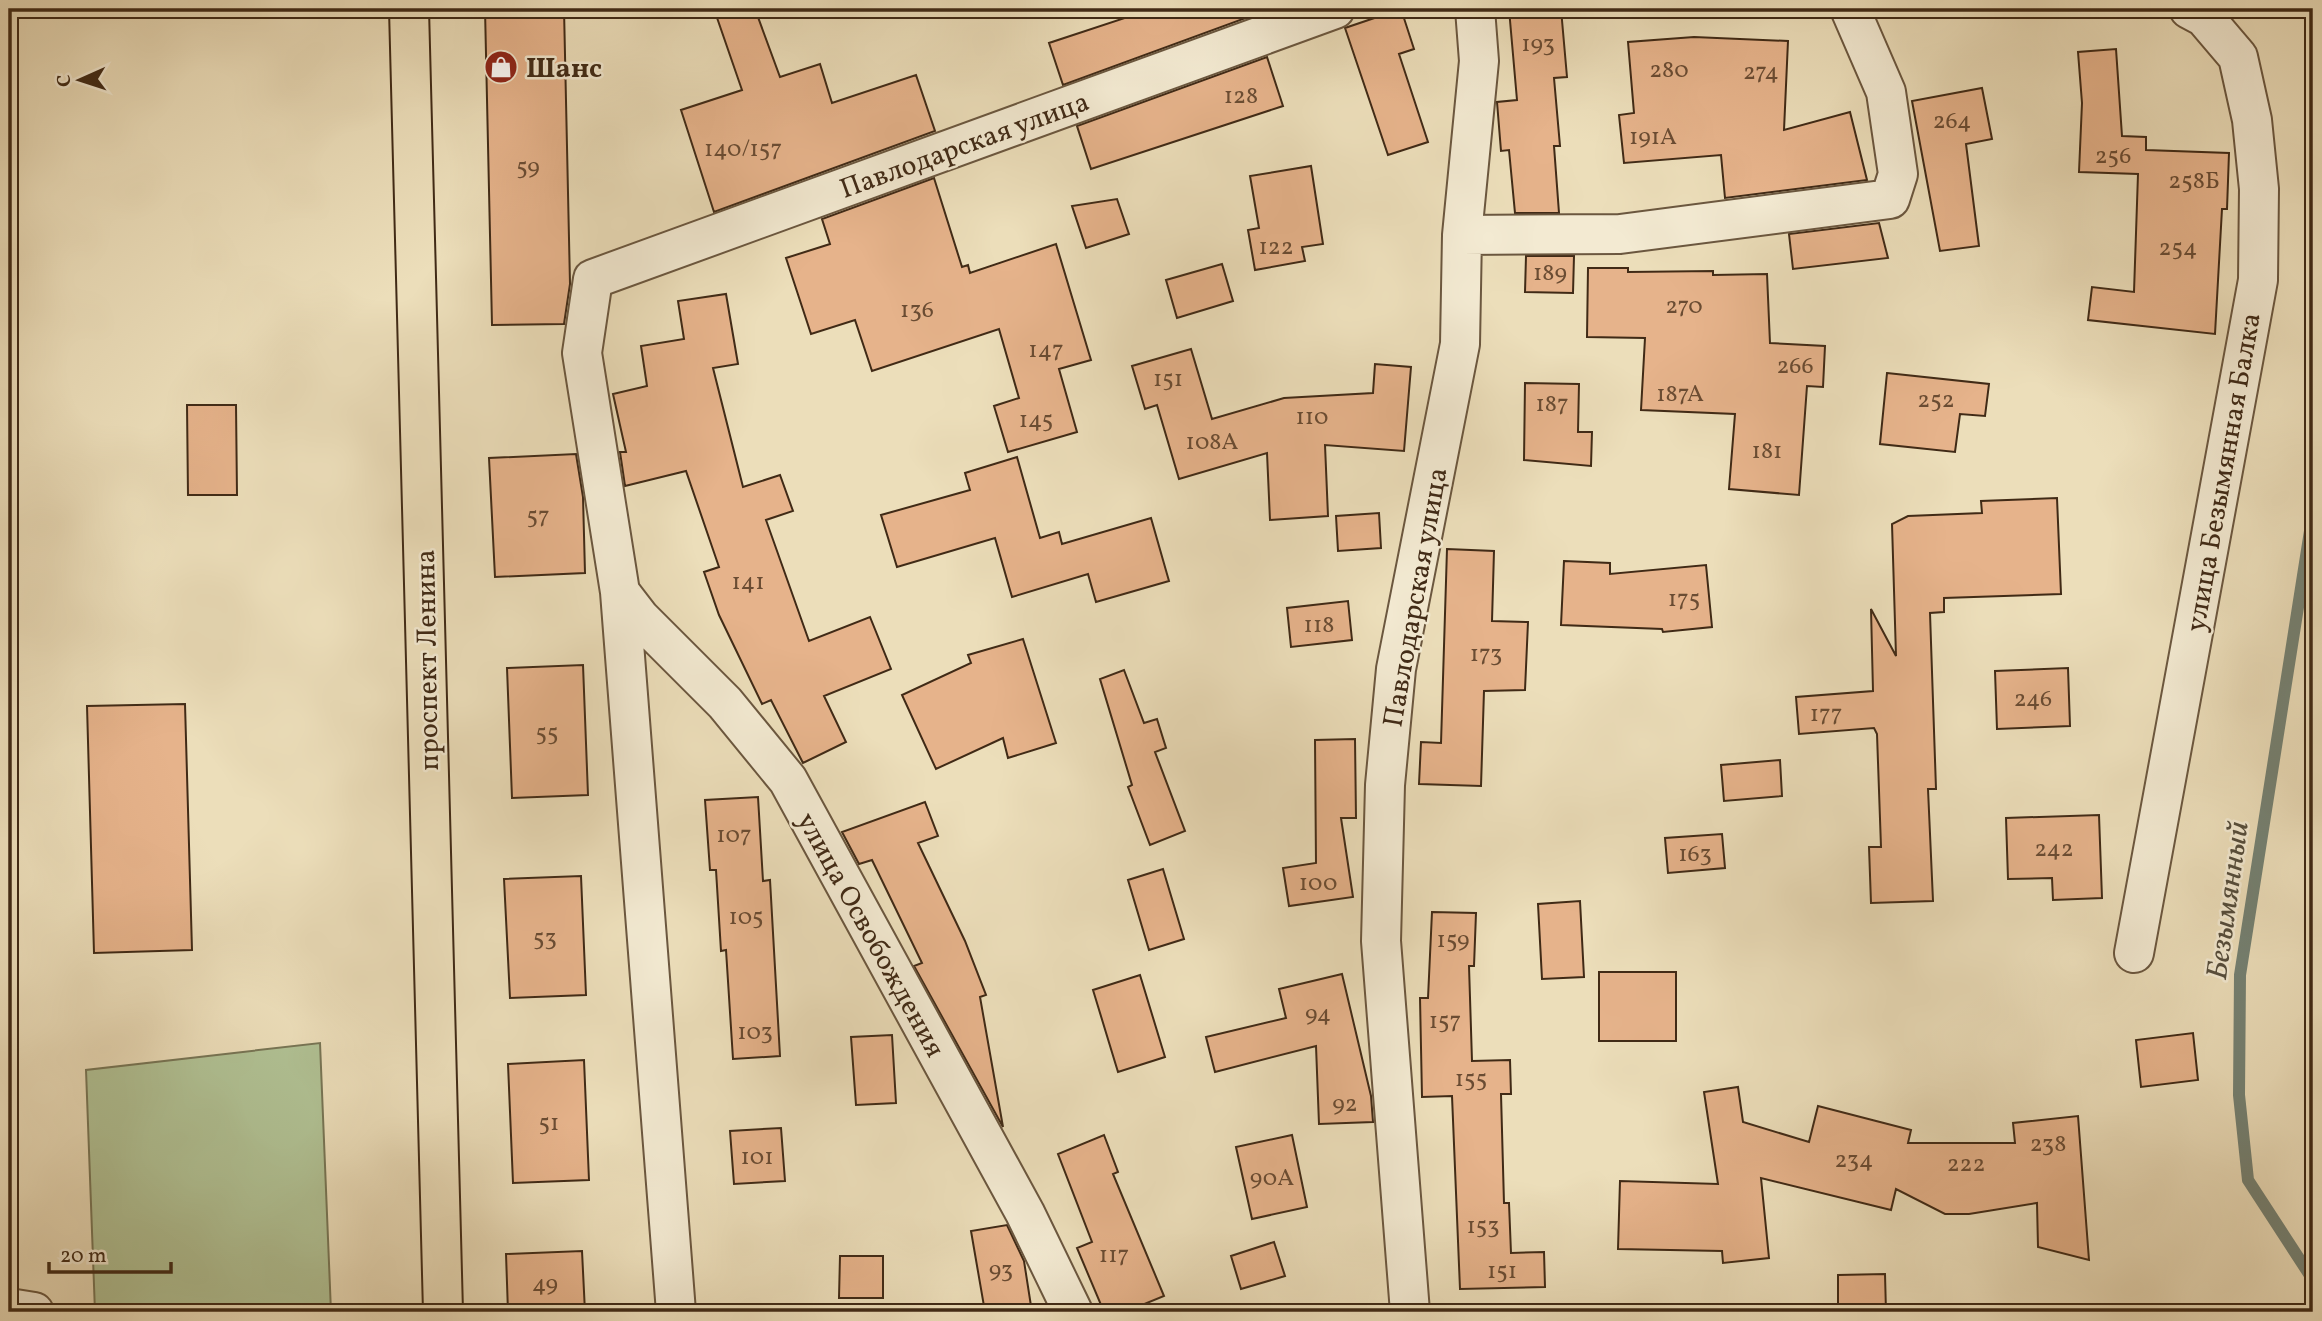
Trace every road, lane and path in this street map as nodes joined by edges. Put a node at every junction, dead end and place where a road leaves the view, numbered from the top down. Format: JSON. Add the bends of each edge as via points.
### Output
{"nodes":[{"id":1,"x":409,"y":9,"type":"edge"},
{"id":2,"x":1335,"y":9,"type":"edge"},
{"id":3,"x":1475,"y":9,"type":"edge"},
{"id":4,"x":1850,"y":9,"type":"edge"},
{"id":5,"x":2189,"y":9,"type":"edge"},
{"id":6,"x":1462,"y":235,"type":"junction"},
{"id":7,"x":593,"y":279,"type":"joint"},
{"id":8,"x":620,"y":592,"type":"junction"},
{"id":9,"x":2134,"y":953,"type":"dead end"},
{"id":10,"x":9,"y":1308,"type":"edge"},
{"id":11,"x":34,"y":1312,"type":"edge"},
{"id":12,"x":443,"y":1312,"type":"edge"},
{"id":13,"x":676,"y":1312,"type":"edge"},
{"id":14,"x":1073,"y":1312,"type":"edge"},
{"id":15,"x":1410,"y":1312,"type":"edge"}],
"edges":[{"from":1,"to":12,"type":"main road","name":"проспект Ленина"},
{"from":2,"to":7,"type":"street","name":"Павлодарская улица"},
{"from":3,"to":6,"type":"street","name":"Павлодарская улица","via":[[1479,61]]},
{"from":4,"to":6,"type":"street","via":[[1886,92],[1898,174],[1890,200],[1620,234]]},
{"from":5,"to":9,"type":"street","name":"улица Безымянная Балка","via":[[2204,17],[2238,57],[2252,120],[2259,189],[2258,280]]},
{"from":6,"to":15,"type":"street","name":"Павлодарская улица","via":[[1461,344],[1396,668],[1385,785],[1381,941]]},
{"from":7,"to":8,"type":"street","name":"улица Освобождения","via":[[582,354]]},
{"from":8,"to":13,"type":"street","name":"улица Освобождения"},
{"from":8,"to":14,"type":"street","name":"улица Освобождения","via":[[725,703],[788,780],[1025,1213]]},
{"from":10,"to":11,"type":"street"}]}
